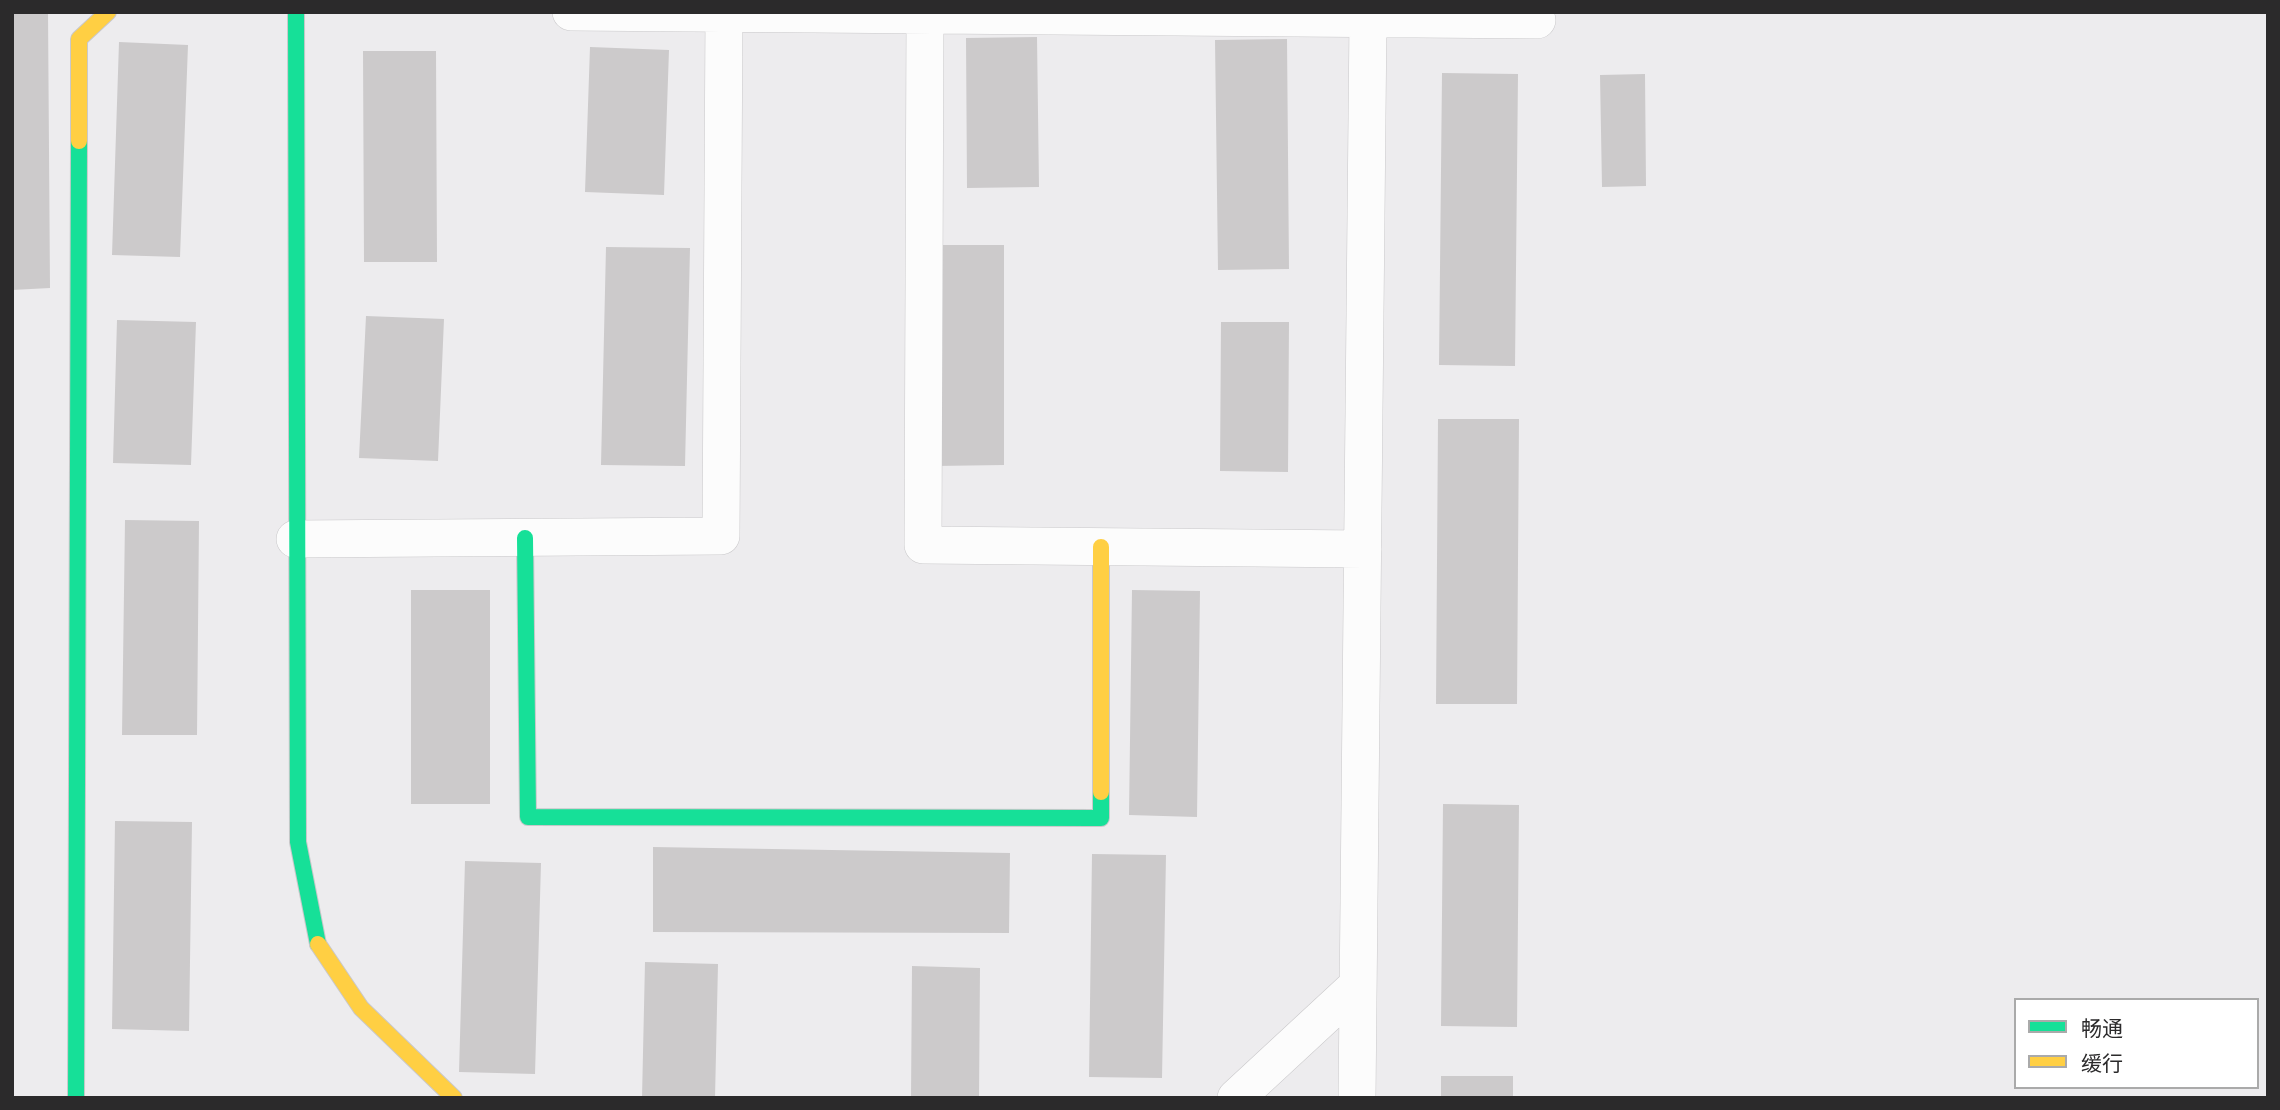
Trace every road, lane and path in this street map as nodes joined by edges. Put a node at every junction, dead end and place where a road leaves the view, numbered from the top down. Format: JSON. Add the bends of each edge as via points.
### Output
{"nodes":[{"id":1,"x":108,"y":12,"type":"edge"},
{"id":2,"x":296,"y":12,"type":"edge"},
{"id":3,"x":571,"y":12,"type":"edge"},
{"id":4,"x":724,"y":13,"type":"edge"},
{"id":5,"x":828,"y":13,"type":"edge"},
{"id":6,"x":925,"y":15,"type":"junction"},
{"id":7,"x":1368,"y":19,"type":"junction"},
{"id":8,"x":1537,"y":20,"type":"dead end"},
{"id":9,"x":525,"y":538,"type":"junction"},
{"id":10,"x":295,"y":540,"type":"junction"},
{"id":11,"x":1101,"y":547,"type":"junction"},
{"id":12,"x":1363,"y":549,"type":"junction"},
{"id":13,"x":1358,"y":985,"type":"junction"},
{"id":14,"x":76,"y":1098,"type":"edge"},
{"id":15,"x":454,"y":1098,"type":"edge"},
{"id":16,"x":1236,"y":1098,"type":"edge"},
{"id":17,"x":1357,"y":1098,"type":"edge"}],
"edges":[{"from":1,"to":14,"type":"street","via":[[79,39]]},
{"from":2,"to":10,"type":"street"},
{"from":3,"to":4,"type":"street"},
{"from":4,"to":5,"type":"street"},
{"from":4,"to":9,"type":"street","via":[[721,536]]},
{"from":5,"to":6,"type":"street"},
{"from":6,"to":7,"type":"street"},
{"from":6,"to":11,"type":"street","via":[[923,545]]},
{"from":7,"to":8,"type":"street"},
{"from":7,"to":12,"type":"street"},
{"from":9,"to":10,"type":"street"},
{"from":9,"to":11,"type":"street","via":[[528,817],[1101,818]]},
{"from":10,"to":15,"type":"street","via":[[298,842],[319,950],[361,1008]]},
{"from":11,"to":12,"type":"street"},
{"from":12,"to":13,"type":"street"},
{"from":13,"to":16,"type":"street"},
{"from":13,"to":17,"type":"street"}]}
